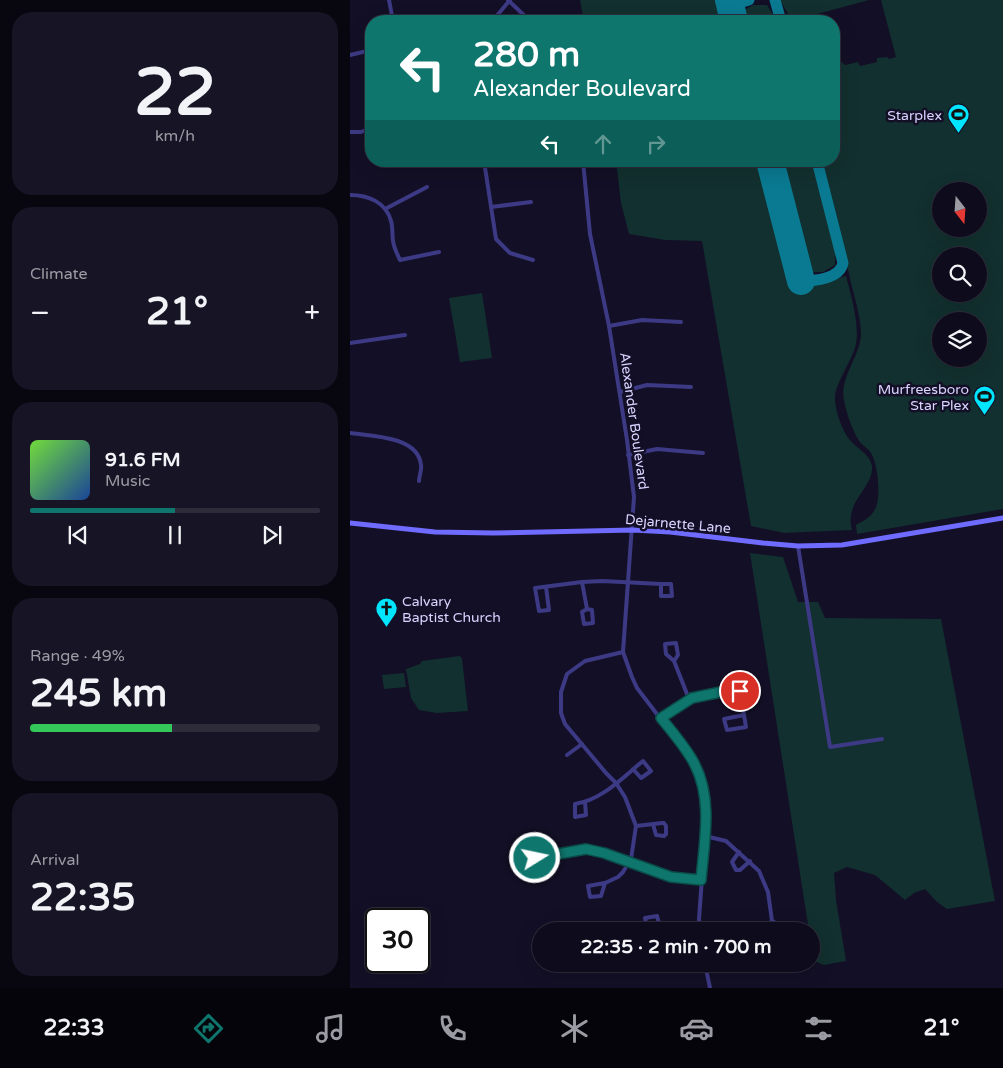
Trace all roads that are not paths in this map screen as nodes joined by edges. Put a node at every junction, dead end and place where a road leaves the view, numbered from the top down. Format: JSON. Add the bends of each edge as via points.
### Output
{"nodes":[{"id":1,"x":389,"y":0,"type":"edge"},
{"id":2,"x":509,"y":0,"type":"edge"},
{"id":3,"x":392,"y":15,"type":"edge"},
{"id":4,"x":496,"y":15,"type":"edge"},
{"id":5,"x":524,"y":15,"type":"edge"},
{"id":6,"x":365,"y":51,"type":"edge"},
{"id":7,"x":350,"y":55,"type":"edge"},
{"id":8,"x":365,"y":130,"type":"edge"},
{"id":9,"x":350,"y":132,"type":"edge"},
{"id":10,"x":485,"y":167,"type":"edge"},
{"id":11,"x":584,"y":167,"type":"edge"},
{"id":12,"x":427,"y":187,"type":"dead end"},
{"id":13,"x":350,"y":195,"type":"edge"},
{"id":14,"x":531,"y":202,"type":"dead end"},
{"id":15,"x":491,"y":207,"type":"junction"},
{"id":16,"x":385,"y":209,"type":"junction"},
{"id":17,"x":438,"y":252,"type":"dead end"},
{"id":18,"x":533,"y":260,"type":"dead end"},
{"id":19,"x":681,"y":322,"type":"dead end"},
{"id":20,"x":609,"y":326,"type":"junction"},
{"id":21,"x":405,"y":336,"type":"dead end"},
{"id":22,"x":350,"y":343,"type":"edge"},
{"id":23,"x":691,"y":387,"type":"dead end"},
{"id":24,"x":620,"y":392,"type":"junction"},
{"id":25,"x":350,"y":433,"type":"edge"},
{"id":26,"x":702,"y":453,"type":"dead end"},
{"id":27,"x":628,"y":455,"type":"junction"},
{"id":28,"x":419,"y":481,"type":"dead end"},
{"id":29,"x":1003,"y":518,"type":"edge"},
{"id":30,"x":350,"y":523,"type":"edge"},
{"id":31,"x":633,"y":530,"type":"junction"},
{"id":32,"x":798,"y":546,"type":"junction"},
{"id":33,"x":582,"y":582,"type":"junction"},
{"id":34,"x":628,"y":583,"type":"junction"},
{"id":35,"x":661,"y":584,"type":"dead end"},
{"id":36,"x":546,"y":587,"type":"junction"},
{"id":37,"x":587,"y":609,"type":"dead end"},
{"id":38,"x":623,"y":652,"type":"junction"},
{"id":39,"x":674,"y":661,"type":"junction"},
{"id":40,"x":688,"y":699,"type":"junction"},
{"id":41,"x":744,"y":715,"type":"junction"},
{"id":42,"x":661,"y":718,"type":"junction"},
{"id":43,"x":882,"y":739,"type":"dead end"},
{"id":44,"x":582,"y":744,"type":"junction"},
{"id":45,"x":567,"y":755,"type":"dead end"},
{"id":46,"x":633,"y":769,"type":"junction"},
{"id":47,"x":616,"y":783,"type":"junction"},
{"id":48,"x":585,"y":802,"type":"junction"},
{"id":49,"x":653,"y":824,"type":"dead end"},
{"id":50,"x":636,"y":826,"type":"junction"},
{"id":51,"x":705,"y":836,"type":"junction"},
{"id":52,"x":739,"y":852,"type":"junction"},
{"id":53,"x":518,"y":861,"type":"dead end"},
{"id":54,"x":630,"y":861,"type":"junction"},
{"id":55,"x":750,"y":861,"type":"junction"},
{"id":56,"x":701,"y":880,"type":"junction"},
{"id":57,"x":605,"y":884,"type":"junction"},
{"id":58,"x":772,"y":921,"type":"edge"},
{"id":59,"x":646,"y":922,"type":"edge"},
{"id":60,"x":659,"y":922,"type":"edge"},
{"id":61,"x":698,"y":922,"type":"edge"},
{"id":62,"x":707,"y":972,"type":"edge"},
{"id":63,"x":710,"y":988,"type":"edge"}],
"edges":[{"from":1,"to":3,"type":"street"},
{"from":2,"to":4,"type":"street"},
{"from":2,"to":5,"type":"street"},
{"from":6,"to":7,"type":"street"},
{"from":8,"to":9,"type":"street"},
{"from":10,"to":15,"type":"street"},
{"from":11,"to":20,"type":"street","name":"Alexander Boulevard","via":[[590,234]]},
{"from":12,"to":16,"type":"street"},
{"from":13,"to":16,"type":"street","via":[[374,200]]},
{"from":14,"to":15,"type":"street"},
{"from":15,"to":18,"type":"street","via":[[496,239],[510,253]]},
{"from":16,"to":17,"type":"street","via":[[400,260]]},
{"from":19,"to":20,"type":"street","via":[[642,320]]},
{"from":20,"to":24,"type":"street","name":"Alexander Boulevard"},
{"from":21,"to":22,"type":"street"},
{"from":23,"to":24,"type":"street","via":[[647,385]]},
{"from":24,"to":27,"type":"street","name":"Alexander Boulevard"},
{"from":25,"to":28,"type":"street","via":[[393,439],[414,449],[421,465]]},
{"from":26,"to":27,"type":"street","via":[[657,449]]},
{"from":27,"to":31,"type":"street","name":"Alexander Boulevard","via":[[634,497]]},
{"from":29,"to":32,"type":"main road","name":"Dejarnette Lane","via":[[842,545]]},
{"from":30,"to":31,"type":"main road","name":"Dejarnette Lane","via":[[435,532]]},
{"from":31,"to":32,"type":"main road","name":"Dejarnette Lane"},
{"from":31,"to":34,"type":"street","name":"Alexander Boulevard"},
{"from":32,"to":43,"type":"street","via":[[830,747]]},
{"from":33,"to":34,"type":"street"},
{"from":33,"to":36,"type":"street"},
{"from":33,"to":37,"type":"street"},
{"from":34,"to":35,"type":"street"},
{"from":34,"to":38,"type":"street","name":"Alexander Boulevard"},
{"from":36,"to":36,"type":"street","via":[[535,588],[539,611],[549,610]]},
{"from":38,"to":42,"type":"street","name":"Alexander Boulevard","via":[[637,688]]},
{"from":38,"to":44,"type":"street","via":[[585,661],[568,674],[561,692],[561,713],[565,724]]},
{"from":39,"to":39,"type":"street","via":[[678,654],[676,643],[666,644],[666,654]]},
{"from":39,"to":40,"type":"street"},
{"from":40,"to":41,"type":"street","via":[[740,691]]},
{"from":40,"to":42,"type":"street"},
{"from":41,"to":41,"type":"street","via":[[724,719],[727,730],[746,727]]},
{"from":42,"to":51,"type":"street","name":"Alexander Boulevard","via":[[695,764],[706,806]]},
{"from":44,"to":45,"type":"street"},
{"from":44,"to":47,"type":"street"},
{"from":46,"to":46,"type":"street","via":[[643,761],[651,771],[641,778]]},
{"from":46,"to":47,"type":"street"},
{"from":47,"to":48,"type":"street"},
{"from":47,"to":50,"type":"street"},
{"from":48,"to":48,"type":"street","via":[[586,815],[575,817],[574,804]]},
{"from":49,"to":50,"type":"street"},
{"from":50,"to":54,"type":"street"},
{"from":51,"to":52,"type":"street","via":[[726,841]]},
{"from":51,"to":56,"type":"street","name":"Alexander Boulevard"},
{"from":52,"to":55,"type":"street"},
{"from":52,"to":55,"type":"street","via":[[732,862],[734,867],[740,870]]},
{"from":53,"to":54,"type":"street","via":[[586,849]]},
{"from":54,"to":56,"type":"street","via":[[671,877]]},
{"from":54,"to":57,"type":"street","via":[[618,877]]},
{"from":55,"to":58,"type":"street","via":[[759,871],[768,892]]},
{"from":56,"to":61,"type":"street","name":"Alexander Boulevard"},
{"from":57,"to":57,"type":"street","via":[[588,886],[590,897],[601,896]]},
{"from":59,"to":60,"type":"street","via":[[645,918],[657,916]]},
{"from":62,"to":63,"type":"street"}]}
